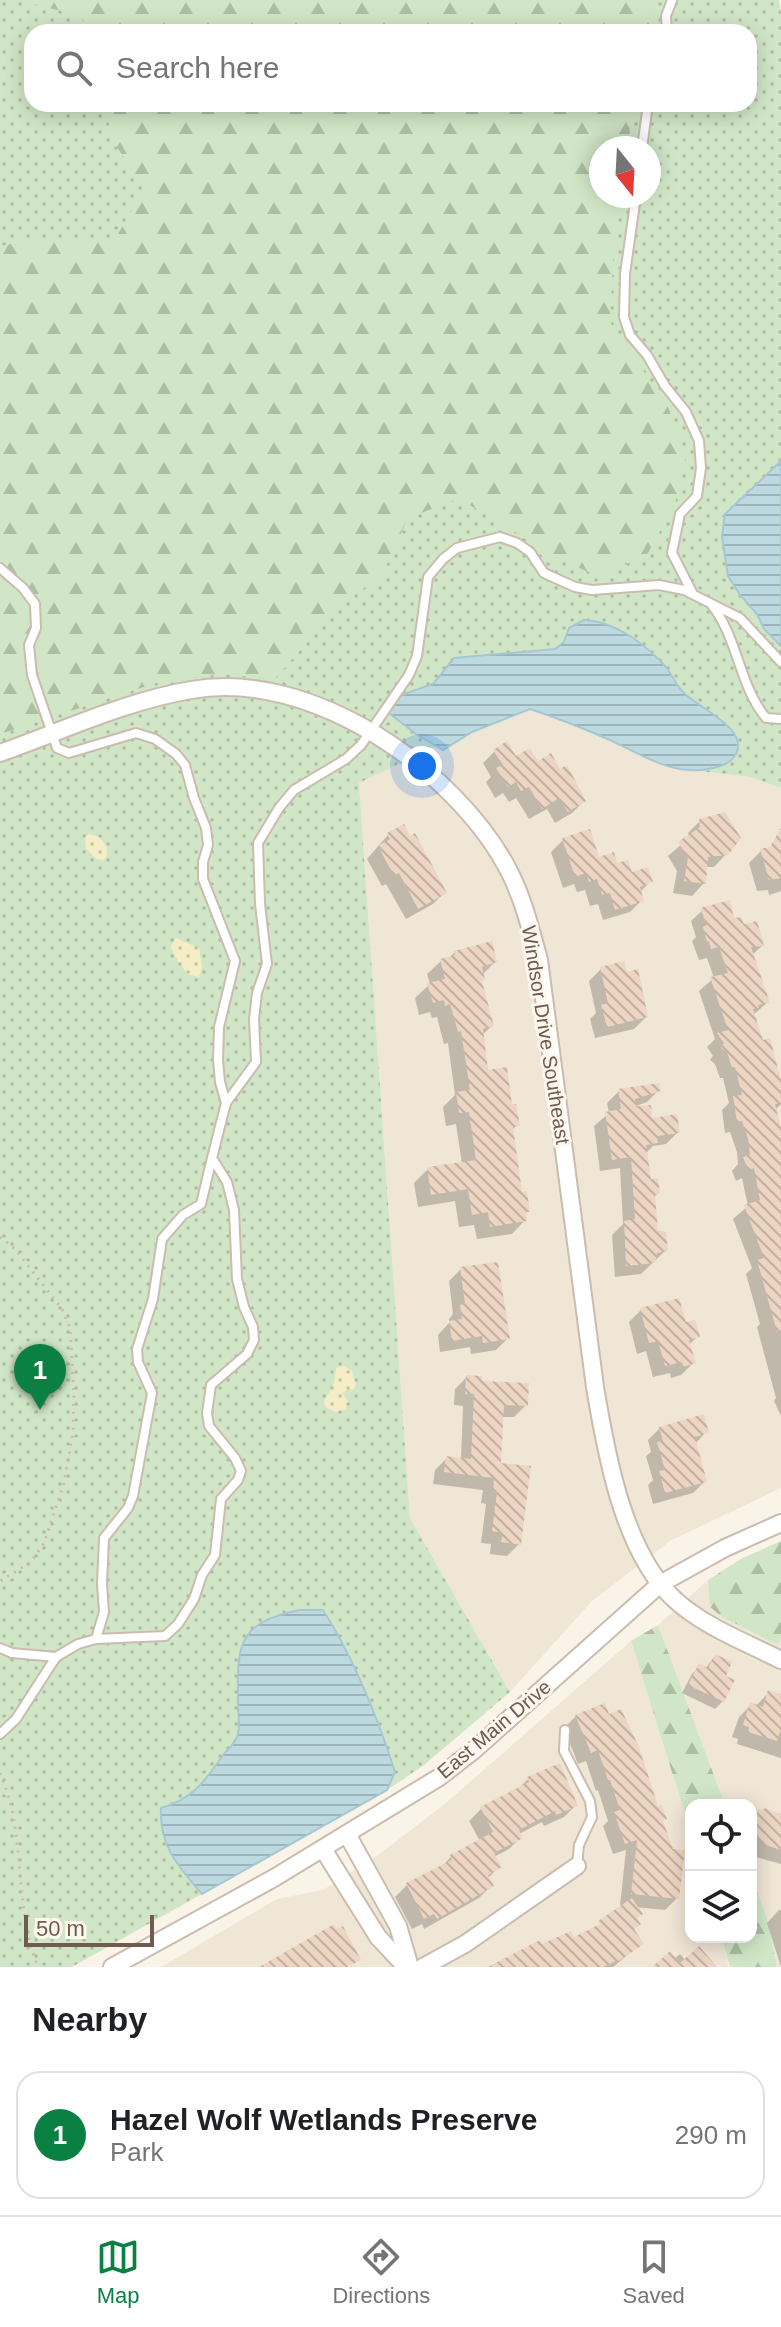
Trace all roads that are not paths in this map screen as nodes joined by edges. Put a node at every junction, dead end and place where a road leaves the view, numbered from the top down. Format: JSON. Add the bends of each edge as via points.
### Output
{"nodes":[{"id":1,"x":672,"y":0,"type":"edge"},
{"id":2,"x":666,"y":24,"type":"edge"},
{"id":3,"x":647,"y":112,"type":"edge"},
{"id":4,"x":644,"y":136,"type":"edge"},
{"id":5,"x":634,"y":208,"type":"edge"},
{"id":6,"x":0,"y":568,"type":"edge"},
{"id":7,"x":693,"y":594,"type":"junction"},
{"id":8,"x":708,"y":601,"type":"junction"},
{"id":9,"x":781,"y":662,"type":"edge"},
{"id":10,"x":781,"y":719,"type":"edge"},
{"id":11,"x":370,"y":731,"type":"junction"},
{"id":12,"x":52,"y":734,"type":"junction"},
{"id":13,"x":0,"y":753,"type":"edge"},
{"id":14,"x":226,"y":1103,"type":"junction"},
{"id":15,"x":212,"y":1158,"type":"junction"},
{"id":16,"x":781,"y":1523,"type":"edge"},
{"id":17,"x":660,"y":1584,"type":"junction"},
{"id":18,"x":96,"y":1639,"type":"junction"},
{"id":19,"x":0,"y":1648,"type":"edge"},
{"id":20,"x":56,"y":1657,"type":"junction"},
{"id":21,"x":781,"y":1660,"type":"edge"},
{"id":22,"x":565,"y":1730,"type":"dead end"},
{"id":23,"x":0,"y":1734,"type":"edge"},
{"id":24,"x":347,"y":1834,"type":"junction"},
{"id":25,"x":323,"y":1849,"type":"junction"},
{"id":26,"x":577,"y":1866,"type":"joint"},
{"id":27,"x":112,"y":1967,"type":"edge"},
{"id":28,"x":408,"y":1967,"type":"edge"},
{"id":29,"x":423,"y":1967,"type":"edge"}],
"edges":[{"from":1,"to":2,"type":"lane"},
{"from":3,"to":4,"type":"lane"},
{"from":5,"to":7,"type":"lane","via":[[624,317],[630,335],[686,412],[699,441],[697,496],[680,514],[672,553]]},
{"from":6,"to":12,"type":"lane","via":[[35,604],[36,628],[29,645],[32,675]]},
{"from":7,"to":8,"type":"lane"},
{"from":7,"to":11,"type":"lane","via":[[659,585],[575,587],[544,573],[530,552],[500,537],[457,548],[428,577],[417,656]]},
{"from":8,"to":9,"type":"lane","via":[[740,618]]},
{"from":8,"to":10,"type":"lane","via":[[723,618],[754,705],[766,718]]},
{"from":11,"to":12,"type":"street","name":"Windsor Drive Southeast","via":[[304,701],[247,688],[193,689]]},
{"from":11,"to":14,"type":"lane","via":[[346,759],[294,790],[258,843],[267,964],[254,1019],[256,1062]]},
{"from":11,"to":17,"type":"street","name":"Windsor Drive Southeast","via":[[445,785],[482,829],[528,915],[546,1003],[605,1449],[622,1508]]},
{"from":12,"to":13,"type":"street","name":"Windsor Drive Southeast"},
{"from":12,"to":14,"type":"lane","via":[[57,748],[69,753],[136,733],[155,739],[185,765],[206,828],[203,879],[235,961],[219,1027],[218,1060]]},
{"from":14,"to":15,"type":"lane"},
{"from":15,"to":18,"type":"lane","via":[[201,1204],[162,1239],[153,1299],[137,1349],[152,1393],[151,1412],[133,1496],[104,1538],[104,1612]]},
{"from":15,"to":18,"type":"lane","via":[[227,1182],[234,1210],[237,1279],[254,1340],[247,1354],[211,1385],[207,1413],[209,1426],[241,1471],[221,1499],[215,1555],[178,1624],[165,1636]]},
{"from":16,"to":17,"type":"street","name":"East Main Drive"},
{"from":17,"to":21,"type":"street","name":"Windsor Drive Southeast","via":[[711,1625]]},
{"from":17,"to":24,"type":"street","name":"East Main Drive","via":[[473,1751]]},
{"from":18,"to":20,"type":"lane"},
{"from":19,"to":20,"type":"lane"},
{"from":20,"to":23,"type":"lane","via":[[16,1719]]},
{"from":22,"to":26,"type":"lane","via":[[564,1751],[590,1801],[592,1817],[579,1845]]},
{"from":24,"to":25,"type":"street","name":"East Main Drive"},
{"from":24,"to":28,"type":"street","via":[[398,1926]]},
{"from":25,"to":27,"type":"street","name":"East Main Drive"},
{"from":25,"to":28,"type":"street","via":[[378,1937]]},
{"from":26,"to":29,"type":"street"}]}
